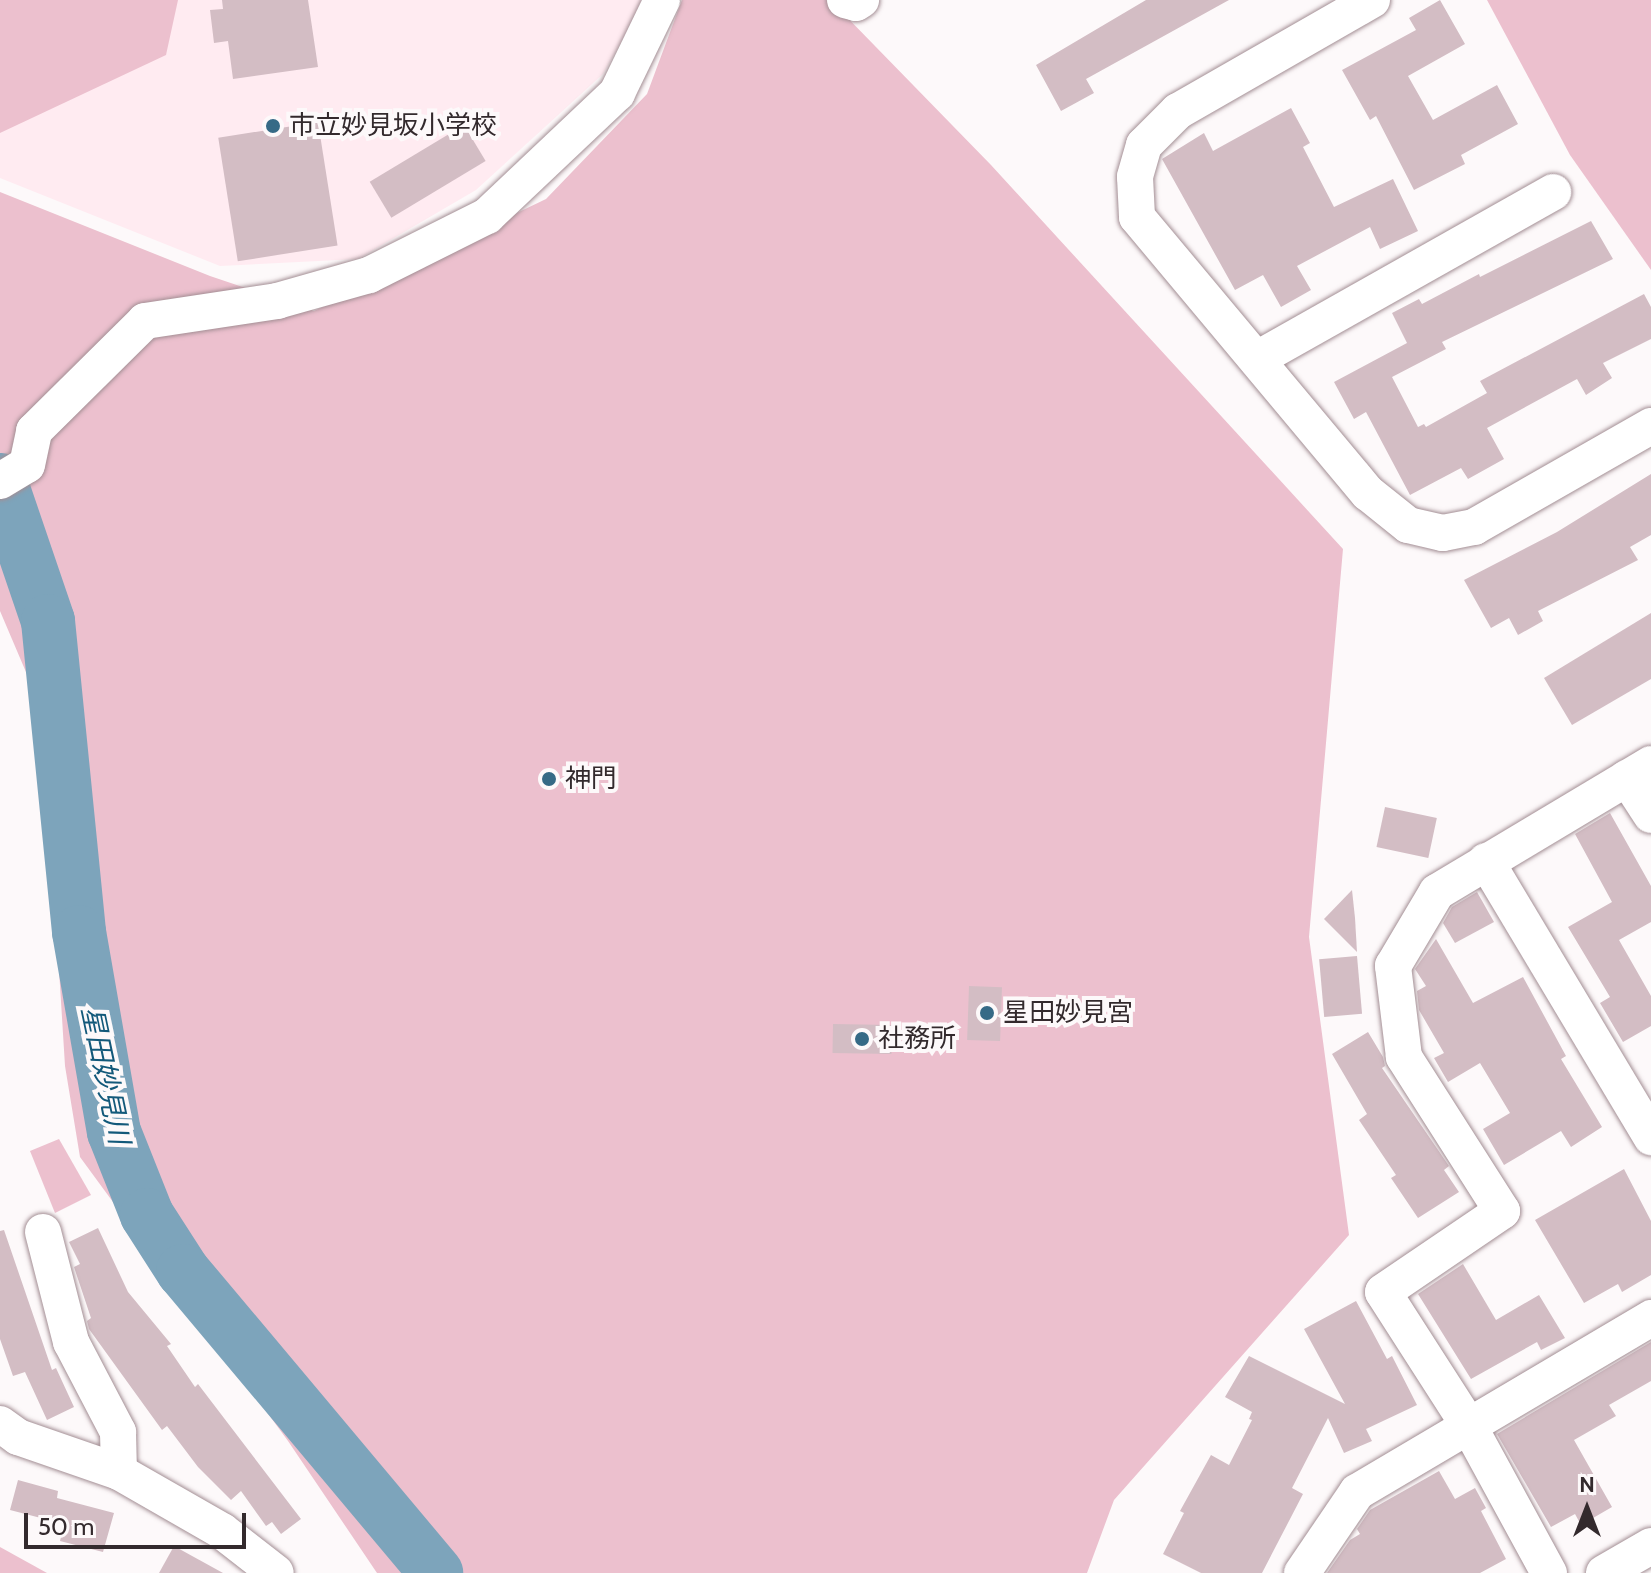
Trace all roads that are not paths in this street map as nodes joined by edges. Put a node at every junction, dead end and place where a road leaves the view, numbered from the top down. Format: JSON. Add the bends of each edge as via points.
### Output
{"nodes":[{"id":1,"x":662,"y":0,"type":"edge"},
{"id":2,"x":845,"y":0,"type":"edge"},
{"id":3,"x":861,"y":0,"type":"edge"},
{"id":4,"x":1372,"y":0,"type":"edge"},
{"id":5,"x":1553,"y":192,"type":"dead end"},
{"id":6,"x":1257,"y":359,"type":"junction"},
{"id":7,"x":1651,"y":426,"type":"edge"},
{"id":8,"x":0,"y":481,"type":"edge"},
{"id":9,"x":1639,"y":771,"type":"edge"},
{"id":10,"x":1651,"y":815,"type":"edge"},
{"id":11,"x":1486,"y":861,"type":"junction"},
{"id":12,"x":1651,"y":1137,"type":"edge"},
{"id":13,"x":43,"y":1232,"type":"dead end"},
{"id":14,"x":1651,"y":1318,"type":"edge"},
{"id":15,"x":0,"y":1424,"type":"edge"},
{"id":16,"x":1469,"y":1426,"type":"junction"},
{"id":17,"x":119,"y":1472,"type":"junction"},
{"id":18,"x":1651,"y":1546,"type":"edge"},
{"id":19,"x":276,"y":1573,"type":"edge"},
{"id":20,"x":1302,"y":1573,"type":"edge"},
{"id":21,"x":1549,"y":1573,"type":"edge"},
{"id":22,"x":1604,"y":1573,"type":"edge"}],
"edges":[{"from":1,"to":8,"type":"street","via":[[617,93],[487,216],[369,275],[277,301],[145,321],[34,431],[27,465]]},
{"from":2,"to":3,"type":"street"},
{"from":4,"to":6,"type":"street","via":[[1178,111],[1144,145],[1135,177],[1137,217]]},
{"from":5,"to":6,"type":"street"},
{"from":6,"to":7,"type":"street","via":[[1368,493],[1408,525],[1443,533],[1474,527]]},
{"from":9,"to":10,"type":"street"},
{"from":9,"to":11,"type":"street"},
{"from":11,"to":12,"type":"street"},
{"from":11,"to":16,"type":"street","via":[[1437,892],[1393,966],[1404,1057],[1502,1211],[1383,1292]]},
{"from":13,"to":17,"type":"street","via":[[71,1342],[118,1432]]},
{"from":14,"to":16,"type":"street"},
{"from":15,"to":17,"type":"street","via":[[18,1437]]},
{"from":16,"to":20,"type":"street","via":[[1357,1492]]},
{"from":16,"to":21,"type":"street"},
{"from":17,"to":19,"type":"street","via":[[222,1531]]},
{"from":18,"to":22,"type":"street"}]}
